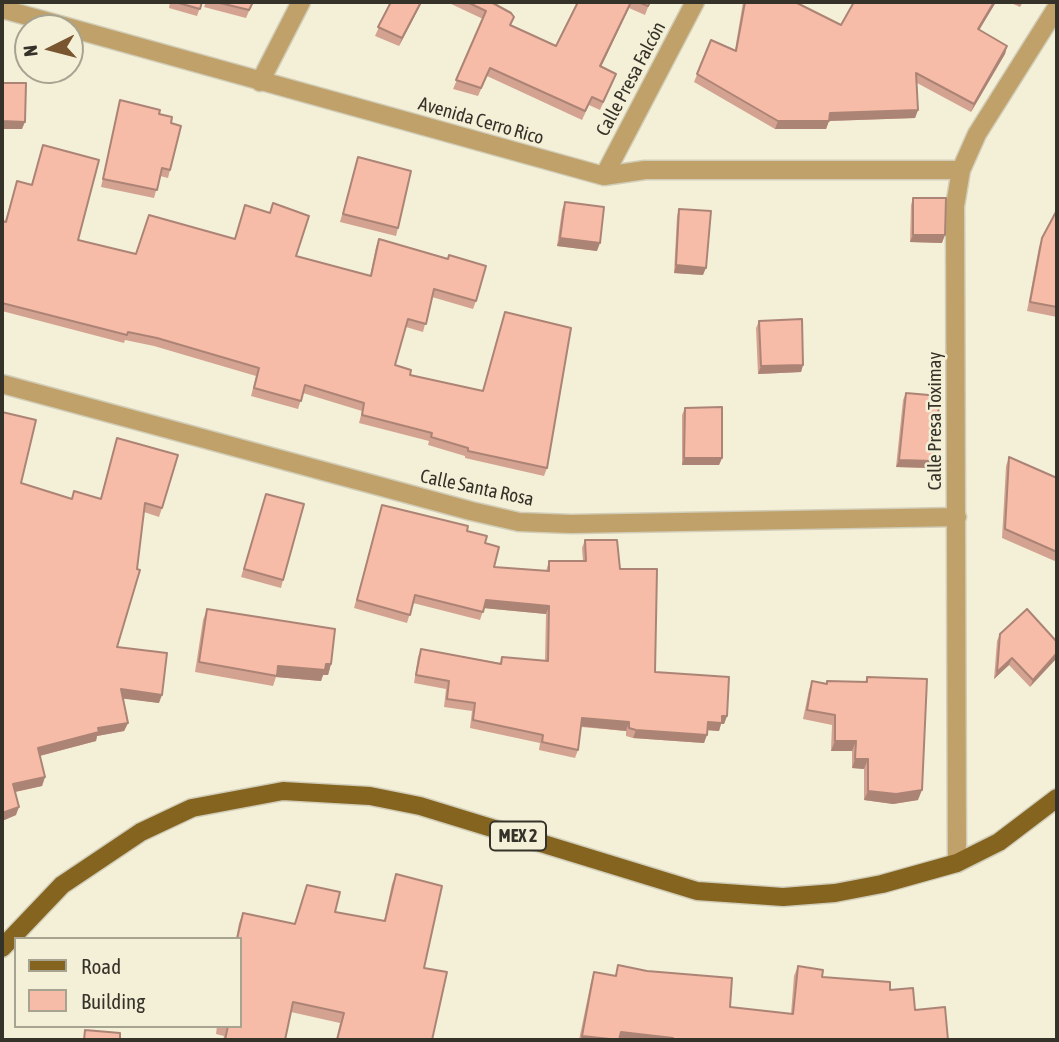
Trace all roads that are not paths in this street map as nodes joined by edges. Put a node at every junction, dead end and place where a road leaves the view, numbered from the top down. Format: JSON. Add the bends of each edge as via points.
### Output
{"nodes":[{"id":1,"x":301,"y":2,"type":"edge"},
{"id":2,"x":695,"y":2,"type":"edge"},
{"id":3,"x":1057,"y":7,"type":"edge"},
{"id":4,"x":2,"y":9,"type":"edge"},
{"id":5,"x":260,"y":82,"type":"junction"},
{"id":6,"x":961,"y":170,"type":"junction"},
{"id":7,"x":604,"y":176,"type":"junction"},
{"id":8,"x":2,"y":384,"type":"edge"},
{"id":9,"x":957,"y":517,"type":"junction"},
{"id":10,"x":1057,"y":798,"type":"edge"},
{"id":11,"x":957,"y":863,"type":"junction"},
{"id":12,"x":2,"y":948,"type":"edge"}],
"edges":[{"from":1,"to":5,"type":"street"},
{"from":2,"to":7,"type":"street","name":"Calle Presa Falcón"},
{"from":3,"to":6,"type":"street","name":"Calle Presa Toximay","via":[[1004,86]]},
{"from":4,"to":5,"type":"street","name":"Avenida Cerro Rico"},
{"from":5,"to":7,"type":"street","name":"Avenida Cerro Rico"},
{"from":6,"to":7,"type":"street","name":"Avenida Cerro Rico","via":[[645,170]]},
{"from":6,"to":9,"type":"street","name":"Calle Presa Toximay","via":[[955,206]]},
{"from":8,"to":9,"type":"street","name":"Calle Santa Rosa","via":[[519,522]]},
{"from":9,"to":11,"type":"street","name":"Calle Presa Toximay"},
{"from":10,"to":11,"type":"main road","number":"MEX 2","via":[[999,842]]},
{"from":11,"to":12,"type":"main road","number":"MEX 2","via":[[835,893],[783,897],[708,892],[420,806],[370,796],[283,791],[192,808],[141,832],[62,885]]}]}
